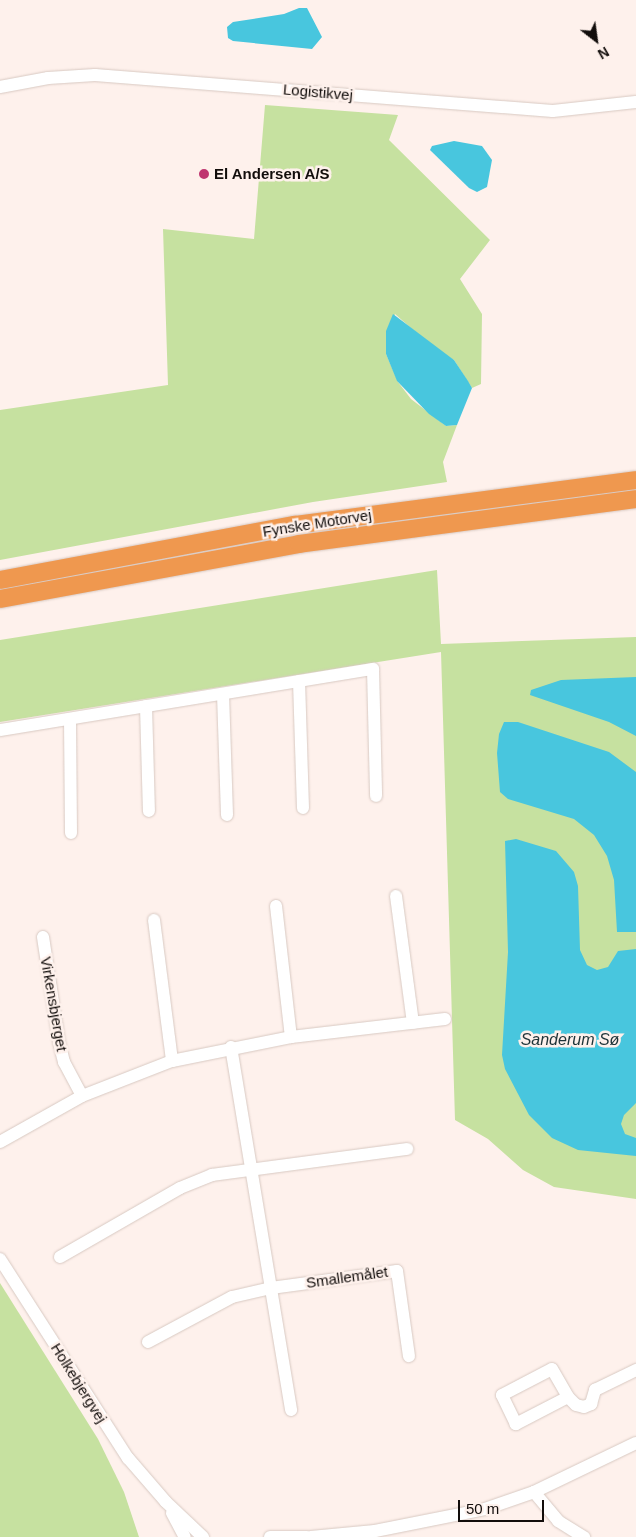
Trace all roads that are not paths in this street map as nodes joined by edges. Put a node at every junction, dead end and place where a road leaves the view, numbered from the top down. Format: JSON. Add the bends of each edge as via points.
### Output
{"nodes":[{"id":1,"x":0,"y":87,"type":"edge"},
{"id":2,"x":636,"y":102,"type":"edge"},
{"id":3,"x":636,"y":480,"type":"edge"},
{"id":4,"x":636,"y":499,"type":"edge"},
{"id":5,"x":0,"y":580,"type":"edge"},
{"id":6,"x":0,"y":599,"type":"edge"},
{"id":7,"x":299,"y":681,"type":"junction"},
{"id":8,"x":223,"y":694,"type":"junction"},
{"id":9,"x":146,"y":706,"type":"junction"},
{"id":10,"x":70,"y":719,"type":"junction"},
{"id":11,"x":0,"y":730,"type":"edge"},
{"id":12,"x":376,"y":796,"type":"dead end"},
{"id":13,"x":303,"y":808,"type":"dead end"},
{"id":14,"x":149,"y":811,"type":"dead end"},
{"id":15,"x":227,"y":815,"type":"dead end"},
{"id":16,"x":71,"y":832,"type":"dead end"},
{"id":17,"x":396,"y":896,"type":"dead end"},
{"id":18,"x":276,"y":906,"type":"dead end"},
{"id":19,"x":154,"y":920,"type":"dead end"},
{"id":20,"x":43,"y":937,"type":"dead end"},
{"id":21,"x":445,"y":1019,"type":"dead end"},
{"id":22,"x":413,"y":1023,"type":"junction"},
{"id":23,"x":291,"y":1037,"type":"junction"},
{"id":24,"x":230,"y":1047,"type":"junction"},
{"id":25,"x":172,"y":1061,"type":"junction"},
{"id":26,"x":82,"y":1096,"type":"junction"},
{"id":27,"x":0,"y":1142,"type":"edge"},
{"id":28,"x":407,"y":1149,"type":"dead end"},
{"id":29,"x":251,"y":1168,"type":"junction"},
{"id":30,"x":60,"y":1257,"type":"dead end"},
{"id":31,"x":0,"y":1259,"type":"edge"},
{"id":32,"x":270,"y":1288,"type":"junction"},
{"id":33,"x":148,"y":1342,"type":"dead end"},
{"id":34,"x":408,"y":1356,"type":"dead end"},
{"id":35,"x":636,"y":1370,"type":"edge"},
{"id":36,"x":568,"y":1396,"type":"junction"},
{"id":37,"x":291,"y":1410,"type":"dead end"},
{"id":38,"x":636,"y":1444,"type":"edge"},
{"id":39,"x":534,"y":1492,"type":"junction"},
{"id":40,"x":166,"y":1502,"type":"junction"},
{"id":41,"x":185,"y":1537,"type":"edge"},
{"id":42,"x":203,"y":1537,"type":"edge"},
{"id":43,"x":270,"y":1537,"type":"edge"},
{"id":44,"x":307,"y":1537,"type":"edge"},
{"id":45,"x":311,"y":1537,"type":"edge"},
{"id":46,"x":584,"y":1537,"type":"edge"}],
"edges":[{"from":1,"to":2,"type":"street","name":"Logistikvej","via":[[48,78],[96,75],[553,111]]},
{"from":3,"to":5,"type":"highway","name":"Fynske Motorvej","via":[[295,525]]},
{"from":4,"to":6,"type":"highway","name":"Fynske Motorvej","via":[[299,544]]},
{"from":7,"to":8,"type":"street"},
{"from":7,"to":12,"type":"street","via":[[373,669]]},
{"from":7,"to":13,"type":"street"},
{"from":8,"to":9,"type":"street"},
{"from":8,"to":15,"type":"street"},
{"from":9,"to":10,"type":"street"},
{"from":9,"to":14,"type":"street"},
{"from":10,"to":11,"type":"street"},
{"from":10,"to":16,"type":"street"},
{"from":17,"to":22,"type":"street"},
{"from":18,"to":23,"type":"street"},
{"from":19,"to":25,"type":"street"},
{"from":20,"to":26,"type":"street","name":"Virkensbjerget","via":[[58,1042],[64,1062]]},
{"from":21,"to":22,"type":"street"},
{"from":22,"to":23,"type":"street"},
{"from":23,"to":24,"type":"street"},
{"from":24,"to":25,"type":"street"},
{"from":24,"to":29,"type":"street"},
{"from":25,"to":26,"type":"street"},
{"from":26,"to":27,"type":"street"},
{"from":28,"to":29,"type":"street"},
{"from":29,"to":30,"type":"street","via":[[212,1176],[180,1188]]},
{"from":29,"to":32,"type":"street"},
{"from":31,"to":40,"type":"street","name":"Holkebjergvej","via":[[101,1420],[141,1475]]},
{"from":32,"to":33,"type":"street","name":"Smallemålet","via":[[232,1296]]},
{"from":32,"to":34,"type":"street","name":"Smallemålet","via":[[397,1270]]},
{"from":32,"to":37,"type":"street"},
{"from":35,"to":36,"type":"street","via":[[595,1390],[591,1404],[576,1405]]},
{"from":36,"to":36,"type":"street","via":[[552,1369],[502,1395],[516,1424]]},
{"from":38,"to":39,"type":"street"},
{"from":39,"to":45,"type":"street","via":[[443,1520]]},
{"from":39,"to":46,"type":"street","via":[[558,1521]]},
{"from":40,"to":41,"type":"street","name":"Holkebjergvej"},
{"from":40,"to":42,"type":"street","name":"Holkebjergvej"},
{"from":43,"to":44,"type":"street"}]}
